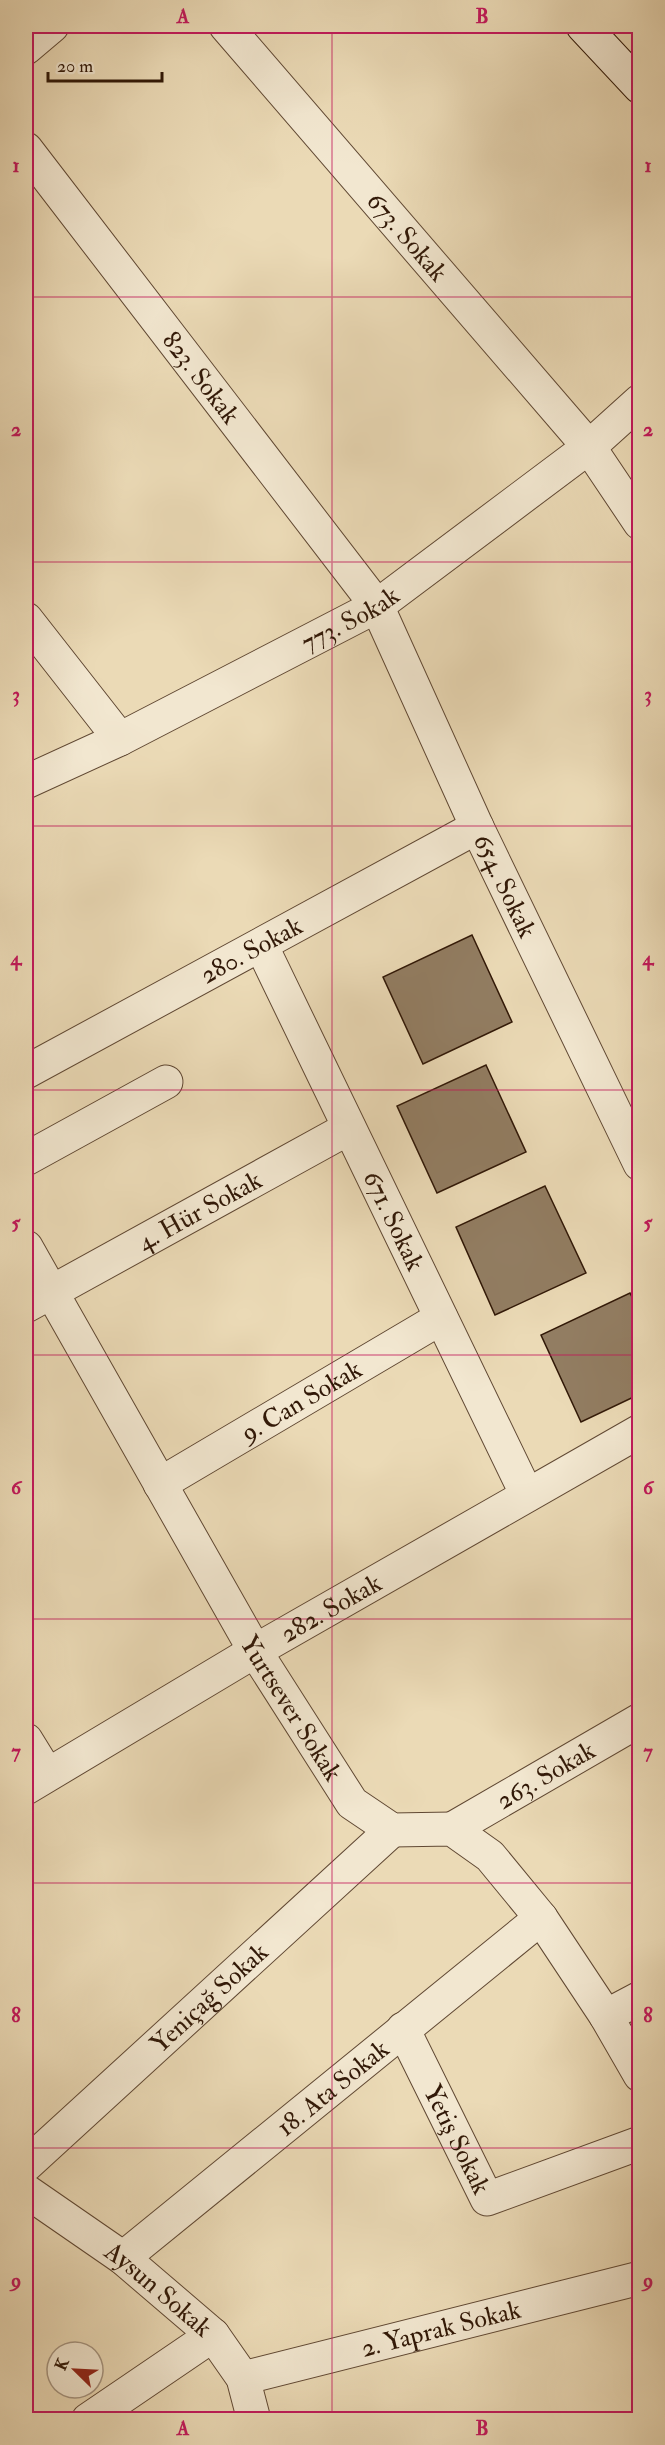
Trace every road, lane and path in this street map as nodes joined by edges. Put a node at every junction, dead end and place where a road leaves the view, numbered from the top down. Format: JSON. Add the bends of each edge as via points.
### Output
{"nodes":[{"id":1,"x":52,"y":26,"type":"edge"},
{"id":2,"x":226,"y":26,"type":"edge"},
{"id":3,"x":583,"y":26,"type":"edge"},
{"id":4,"x":26,"y":48,"type":"edge"},
{"id":5,"x":639,"y":87,"type":"edge"},
{"id":6,"x":26,"y":149,"type":"edge"},
{"id":7,"x":639,"y":401,"type":"edge"},
{"id":8,"x":589,"y":447,"type":"junction"},
{"id":9,"x":639,"y":524,"type":"edge"},
{"id":10,"x":377,"y":606,"type":"junction"},
{"id":11,"x":26,"y":620,"type":"edge"},
{"id":12,"x":120,"y":739,"type":"junction"},
{"id":13,"x":26,"y":782,"type":"edge"},
{"id":14,"x":477,"y":827,"type":"junction"},
{"id":15,"x":261,"y":945,"type":"junction"},
{"id":16,"x":26,"y":1072,"type":"edge"},
{"id":17,"x":166,"y":1082,"type":"dead end"},
{"id":18,"x":349,"y":1128,"type":"junction"},
{"id":19,"x":26,"y":1159,"type":"edge"},
{"id":20,"x":639,"y":1164,"type":"edge"},
{"id":21,"x":26,"y":1247,"type":"edge"},
{"id":22,"x":38,"y":1299,"type":"edge"},
{"id":23,"x":441,"y":1318,"type":"junction"},
{"id":24,"x":639,"y":1431,"type":"edge"},
{"id":25,"x":160,"y":1484,"type":"junction"},
{"id":26,"x":526,"y":1495,"type":"junction"},
{"id":27,"x":255,"y":1651,"type":"junction"},
{"id":28,"x":639,"y":1719,"type":"edge"},
{"id":29,"x":26,"y":1740,"type":"edge"},
{"id":30,"x":36,"y":1781,"type":"edge"},
{"id":31,"x":452,"y":1828,"type":"junction"},
{"id":32,"x":392,"y":1830,"type":"junction"},
{"id":33,"x":541,"y":1918,"type":"junction"},
{"id":34,"x":639,"y":1998,"type":"edge"},
{"id":35,"x":606,"y":2016,"type":"junction"},
{"id":36,"x":403,"y":2029,"type":"junction"},
{"id":37,"x":639,"y":2075,"type":"edge"},
{"id":38,"x":639,"y":2143,"type":"edge"},
{"id":39,"x":26,"y":2165,"type":"edge"},
{"id":40,"x":26,"y":2191,"type":"edge"},
{"id":41,"x":123,"y":2258,"type":"junction"},
{"id":42,"x":639,"y":2278,"type":"edge"},
{"id":43,"x":213,"y":2335,"type":"junction"},
{"id":44,"x":243,"y":2378,"type":"junction"},
{"id":45,"x":88,"y":2420,"type":"edge"},
{"id":46,"x":254,"y":2420,"type":"edge"}],
"edges":[{"from":1,"to":4,"type":"street"},
{"from":2,"to":8,"type":"street","name":"673. Sokak"},
{"from":3,"to":5,"type":"street"},
{"from":6,"to":10,"type":"street","name":"823. Sokak"},
{"from":7,"to":8,"type":"street","name":"773. Sokak"},
{"from":8,"to":9,"type":"street","name":"673. Sokak"},
{"from":8,"to":10,"type":"street","name":"773. Sokak"},
{"from":10,"to":12,"type":"street","name":"773. Sokak"},
{"from":10,"to":14,"type":"street","name":"654. Sokak"},
{"from":11,"to":12,"type":"street"},
{"from":12,"to":13,"type":"street","name":"773. Sokak"},
{"from":14,"to":15,"type":"street","name":"280. Sokak"},
{"from":14,"to":20,"type":"street","name":"654. Sokak"},
{"from":15,"to":16,"type":"street","name":"280. Sokak"},
{"from":15,"to":18,"type":"street","name":"671. Sokak"},
{"from":17,"to":19,"type":"street"},
{"from":18,"to":22,"type":"street","name":"4. Hür Sokak"},
{"from":18,"to":23,"type":"street","name":"671. Sokak"},
{"from":21,"to":22,"type":"street","name":"Yurtsever Sokak"},
{"from":22,"to":25,"type":"street","name":"Yurtsever Sokak"},
{"from":23,"to":25,"type":"street","name":"9. Can Sokak"},
{"from":23,"to":26,"type":"street","name":"671. Sokak"},
{"from":24,"to":26,"type":"street","name":"282. Sokak"},
{"from":25,"to":27,"type":"street","name":"Yurtsever Sokak"},
{"from":26,"to":27,"type":"street","name":"282. Sokak"},
{"from":27,"to":30,"type":"street","name":"282. Sokak"},
{"from":27,"to":32,"type":"street","name":"Yurtsever Sokak","via":[[352,1803]]},
{"from":28,"to":31,"type":"street","name":"263. Sokak"},
{"from":29,"to":30,"type":"street"},
{"from":31,"to":32,"type":"street"},
{"from":31,"to":33,"type":"street","via":[[490,1856]]},
{"from":32,"to":39,"type":"street","name":"Yeniçağ Sokak"},
{"from":33,"to":35,"type":"street"},
{"from":33,"to":36,"type":"street","name":"18. Ata Sokak"},
{"from":34,"to":35,"type":"street"},
{"from":35,"to":37,"type":"street"},
{"from":36,"to":38,"type":"street","name":"Yetiş Sokak","via":[[486,2199]]},
{"from":36,"to":41,"type":"street","name":"18. Ata Sokak"},
{"from":40,"to":41,"type":"street","name":"Aysun Sokak"},
{"from":41,"to":43,"type":"street","name":"Aysun Sokak"},
{"from":42,"to":44,"type":"street","name":"2. Yaprak Sokak"},
{"from":43,"to":44,"type":"street","name":"Aysun Sokak"},
{"from":43,"to":45,"type":"street"},
{"from":44,"to":46,"type":"street","name":"Aysun Sokak"}]}
